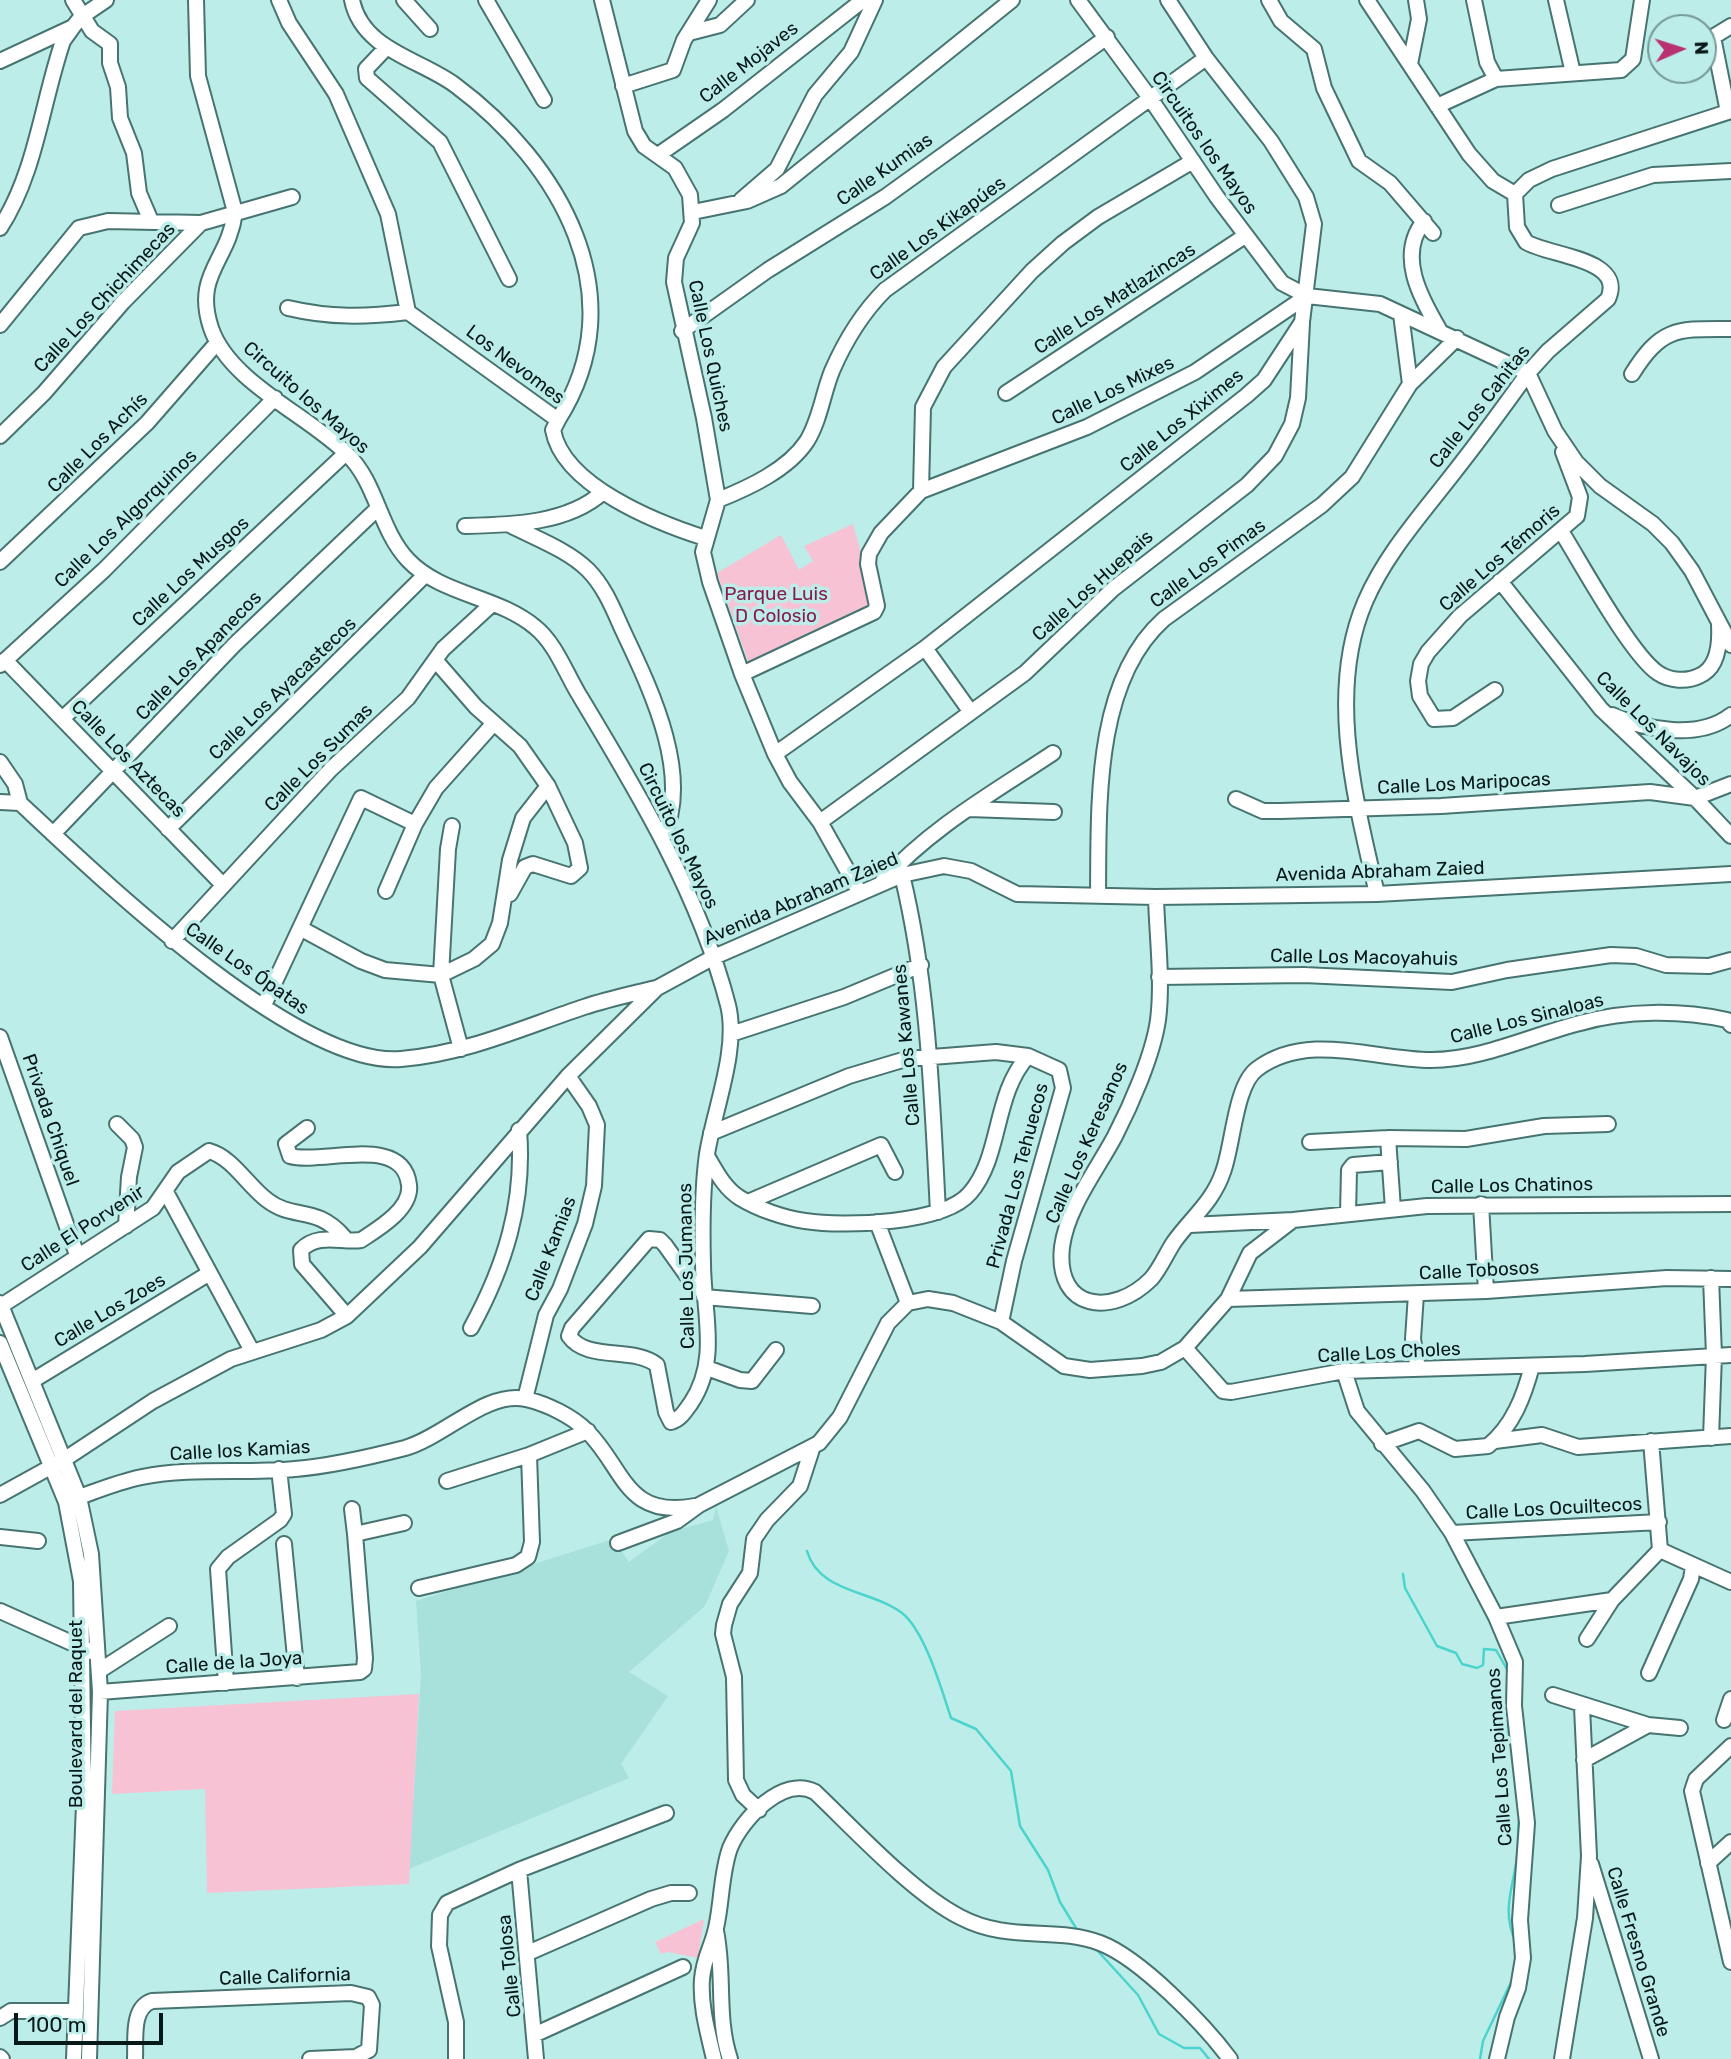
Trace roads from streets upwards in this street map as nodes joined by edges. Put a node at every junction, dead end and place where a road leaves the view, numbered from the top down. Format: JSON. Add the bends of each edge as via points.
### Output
{"nodes":[{"id":1,"x":73,"y":0,"type":"edge"},
{"id":2,"x":106,"y":0,"type":"edge"},
{"id":3,"x":196,"y":0,"type":"edge"},
{"id":4,"x":279,"y":0,"type":"edge"},
{"id":5,"x":352,"y":0,"type":"edge"},
{"id":6,"x":404,"y":0,"type":"edge"},
{"id":7,"x":486,"y":0,"type":"edge"},
{"id":8,"x":602,"y":0,"type":"edge"},
{"id":9,"x":709,"y":0,"type":"edge"},
{"id":10,"x":747,"y":0,"type":"edge"},
{"id":11,"x":863,"y":0,"type":"edge"},
{"id":12,"x":875,"y":0,"type":"edge"},
{"id":13,"x":1012,"y":0,"type":"edge"},
{"id":14,"x":1078,"y":0,"type":"edge"},
{"id":15,"x":1168,"y":0,"type":"edge"},
{"id":16,"x":1269,"y":0,"type":"edge"},
{"id":17,"x":1367,"y":0,"type":"edge"},
{"id":18,"x":1416,"y":0,"type":"edge"},
{"id":19,"x":1474,"y":0,"type":"edge"},
{"id":20,"x":1556,"y":0,"type":"edge"},
{"id":21,"x":1641,"y":1,"type":"edge"},
{"id":22,"x":77,"y":22,"type":"junction"},
{"id":23,"x":430,"y":29,"type":"dead end"},
{"id":24,"x":689,"y":33,"type":"junction"},
{"id":25,"x":1107,"y":37,"type":"junction"},
{"id":26,"x":386,"y":48,"type":"junction"},
{"id":27,"x":1206,"y":58,"type":"junction"},
{"id":28,"x":0,"y":61,"type":"edge"},
{"id":29,"x":1410,"y":64,"type":"junction"},
{"id":30,"x":1717,"y":68,"type":"edge"},
{"id":31,"x":1573,"y":73,"type":"junction"},
{"id":32,"x":1496,"y":79,"type":"junction"},
{"id":33,"x":623,"y":86,"type":"junction"},
{"id":34,"x":1150,"y":98,"type":"junction"},
{"id":35,"x":544,"y":100,"type":"dead end"},
{"id":36,"x":1437,"y":106,"type":"junction"},
{"id":37,"x":1730,"y":111,"type":"edge"},
{"id":38,"x":658,"y":155,"type":"junction"},
{"id":39,"x":1193,"y":161,"type":"junction"},
{"id":40,"x":1731,"y":171,"type":"edge"},
{"id":41,"x":1515,"y":194,"type":"junction"},
{"id":42,"x":292,"y":197,"type":"dead end"},
{"id":43,"x":737,"y":204,"type":"junction"},
{"id":44,"x":1559,"y":205,"type":"dead end"},
{"id":45,"x":235,"y":212,"type":"junction"},
{"id":46,"x":693,"y":212,"type":"junction"},
{"id":47,"x":151,"y":221,"type":"junction"},
{"id":48,"x":201,"y":223,"type":"junction"},
{"id":49,"x":0,"y":228,"type":"edge"},
{"id":50,"x":1245,"y":236,"type":"junction"},
{"id":51,"x":509,"y":279,"type":"dead end"},
{"id":52,"x":1307,"y":296,"type":"junction"},
{"id":53,"x":288,"y":308,"type":"dead end"},
{"id":54,"x":408,"y":313,"type":"junction"},
{"id":55,"x":1401,"y":314,"type":"junction"},
{"id":56,"x":1302,"y":322,"type":"junction"},
{"id":57,"x":0,"y":326,"type":"edge"},
{"id":58,"x":1439,"y":329,"type":"junction"},
{"id":59,"x":1731,"y":329,"type":"edge"},
{"id":60,"x":682,"y":331,"type":"junction"},
{"id":61,"x":1457,"y":338,"type":"junction"},
{"id":62,"x":216,"y":344,"type":"junction"},
{"id":63,"x":1528,"y":373,"type":"junction"},
{"id":64,"x":1632,"y":374,"type":"dead end"},
{"id":65,"x":1410,"y":384,"type":"junction"},
{"id":66,"x":1006,"y":393,"type":"dead end"},
{"id":67,"x":275,"y":398,"type":"junction"},
{"id":68,"x":558,"y":420,"type":"junction"},
{"id":69,"x":1555,"y":432,"type":"junction"},
{"id":70,"x":0,"y":436,"type":"edge"},
{"id":71,"x":346,"y":453,"type":"junction"},
{"id":72,"x":921,"y":491,"type":"junction"},
{"id":73,"x":603,"y":492,"type":"junction"},
{"id":74,"x":718,"y":500,"type":"junction"},
{"id":75,"x":377,"y":509,"type":"junction"},
{"id":76,"x":510,"y":525,"type":"junction"},
{"id":77,"x":465,"y":526,"type":"dead end"},
{"id":78,"x":1561,"y":531,"type":"junction"},
{"id":79,"x":705,"y":538,"type":"junction"},
{"id":80,"x":0,"y":562,"type":"edge"},
{"id":81,"x":425,"y":576,"type":"junction"},
{"id":82,"x":1500,"y":581,"type":"junction"},
{"id":83,"x":492,"y":604,"type":"junction"},
{"id":84,"x":1719,"y":622,"type":"junction"},
{"id":85,"x":1731,"y":645,"type":"edge"},
{"id":86,"x":925,"y":648,"type":"junction"},
{"id":87,"x":436,"y":661,"type":"junction"},
{"id":88,"x":3,"y":663,"type":"edge"},
{"id":89,"x":742,"y":674,"type":"junction"},
{"id":90,"x":1494,"y":690,"type":"dead end"},
{"id":91,"x":1601,"y":709,"type":"junction"},
{"id":92,"x":970,"y":711,"type":"junction"},
{"id":93,"x":1731,"y":716,"type":"edge"},
{"id":94,"x":62,"y":719,"type":"junction"},
{"id":95,"x":494,"y":723,"type":"junction"},
{"id":96,"x":1053,"y":753,"type":"dead end"},
{"id":97,"x":775,"y":754,"type":"junction"},
{"id":98,"x":0,"y":762,"type":"edge"},
{"id":99,"x":114,"y":772,"type":"junction"},
{"id":100,"x":1731,"y":784,"type":"edge"},
{"id":101,"x":548,"y":786,"type":"junction"},
{"id":102,"x":1695,"y":798,"type":"junction"},
{"id":103,"x":1236,"y":799,"type":"dead end"},
{"id":104,"x":0,"y":802,"type":"edge"},
{"id":105,"x":20,"y":803,"type":"junction"},
{"id":106,"x":969,"y":809,"type":"junction"},
{"id":107,"x":1357,"y":809,"type":"junction"},
{"id":108,"x":1055,"y":812,"type":"dead end"},
{"id":109,"x":820,"y":822,"type":"junction"},
{"id":110,"x":415,"y":824,"type":"junction"},
{"id":111,"x":452,"y":826,"type":"dead end"},
{"id":112,"x":168,"y":829,"type":"junction"},
{"id":113,"x":53,"y":834,"type":"junction"},
{"id":114,"x":1731,"y":836,"type":"edge"},
{"id":115,"x":662,"y":839,"type":"junction"},
{"id":116,"x":1731,"y":874,"type":"edge"},
{"id":117,"x":902,"y":876,"type":"junction"},
{"id":118,"x":223,"y":885,"type":"junction"},
{"id":119,"x":879,"y":885,"type":"junction"},
{"id":120,"x":386,"y":891,"type":"dead end"},
{"id":121,"x":860,"y":893,"type":"junction"},
{"id":122,"x":1377,"y":894,"type":"junction"},
{"id":123,"x":1098,"y":896,"type":"junction"},
{"id":124,"x":1156,"y":897,"type":"junction"},
{"id":125,"x":503,"y":912,"type":"junction"},
{"id":126,"x":300,"y":928,"type":"junction"},
{"id":127,"x":172,"y":941,"type":"junction"},
{"id":128,"x":714,"y":957,"type":"junction"},
{"id":129,"x":1731,"y":960,"type":"edge"},
{"id":130,"x":921,"y":965,"type":"junction"},
{"id":131,"x":441,"y":975,"type":"junction"},
{"id":132,"x":1159,"y":977,"type":"junction"},
{"id":133,"x":657,"y":988,"type":"junction"},
{"id":134,"x":264,"y":1005,"type":"junction"},
{"id":135,"x":1731,"y":1025,"type":"edge"},
{"id":136,"x":732,"y":1034,"type":"junction"},
{"id":137,"x":0,"y":1037,"type":"edge"},
{"id":138,"x":461,"y":1049,"type":"junction"},
{"id":139,"x":930,"y":1056,"type":"junction"},
{"id":140,"x":1028,"y":1056,"type":"junction"},
{"id":141,"x":568,"y":1076,"type":"junction"},
{"id":142,"x":117,"y":1124,"type":"dead end"},
{"id":143,"x":1608,"y":1124,"type":"dead end"},
{"id":144,"x":307,"y":1128,"type":"dead end"},
{"id":145,"x":519,"y":1130,"type":"junction"},
{"id":146,"x":711,"y":1133,"type":"junction"},
{"id":147,"x":1388,"y":1138,"type":"junction"},
{"id":148,"x":1310,"y":1142,"type":"dead end"},
{"id":149,"x":707,"y":1156,"type":"junction"},
{"id":150,"x":1390,"y":1162,"type":"junction"},
{"id":151,"x":895,"y":1172,"type":"dead end"},
{"id":152,"x":166,"y":1192,"type":"junction"},
{"id":153,"x":748,"y":1202,"type":"junction"},
{"id":154,"x":1481,"y":1204,"type":"junction"},
{"id":155,"x":1731,"y":1204,"type":"edge"},
{"id":156,"x":1393,"y":1209,"type":"junction"},
{"id":157,"x":938,"y":1212,"type":"junction"},
{"id":158,"x":1348,"y":1214,"type":"junction"},
{"id":159,"x":1293,"y":1220,"type":"junction"},
{"id":160,"x":877,"y":1222,"type":"junction"},
{"id":161,"x":1190,"y":1225,"type":"junction"},
{"id":162,"x":126,"y":1226,"type":"junction"},
{"id":163,"x":344,"y":1237,"type":"junction"},
{"id":164,"x":77,"y":1255,"type":"junction"},
{"id":165,"x":208,"y":1274,"type":"junction"},
{"id":166,"x":1711,"y":1278,"type":"junction"},
{"id":167,"x":1731,"y":1279,"type":"edge"},
{"id":168,"x":1136,"y":1290,"type":"joint"},
{"id":169,"x":1486,"y":1291,"type":"junction"},
{"id":170,"x":1416,"y":1294,"type":"junction"},
{"id":171,"x":704,"y":1295,"type":"junction"},
{"id":172,"x":1228,"y":1299,"type":"junction"},
{"id":173,"x":908,"y":1303,"type":"junction"},
{"id":174,"x":1,"y":1305,"type":"edge"},
{"id":175,"x":812,"y":1306,"type":"dead end"},
{"id":176,"x":346,"y":1316,"type":"junction"},
{"id":177,"x":1001,"y":1322,"type":"junction"},
{"id":178,"x":471,"y":1328,"type":"dead end"},
{"id":179,"x":0,"y":1343,"type":"edge"},
{"id":180,"x":1185,"y":1348,"type":"junction"},
{"id":181,"x":776,"y":1350,"type":"dead end"},
{"id":182,"x":252,"y":1351,"type":"junction"},
{"id":183,"x":1714,"y":1355,"type":"junction"},
{"id":184,"x":1731,"y":1355,"type":"edge"},
{"id":185,"x":1532,"y":1366,"type":"junction"},
{"id":186,"x":707,"y":1368,"type":"junction"},
{"id":187,"x":1418,"y":1369,"type":"junction"},
{"id":188,"x":1344,"y":1371,"type":"junction"},
{"id":189,"x":32,"y":1381,"type":"junction"},
{"id":190,"x":525,"y":1399,"type":"junction"},
{"id":191,"x":588,"y":1431,"type":"junction"},
{"id":192,"x":1731,"y":1436,"type":"edge"},
{"id":193,"x":1711,"y":1438,"type":"junction"},
{"id":194,"x":1495,"y":1441,"type":"junction"},
{"id":195,"x":1651,"y":1441,"type":"junction"},
{"id":196,"x":1382,"y":1444,"type":"junction"},
{"id":197,"x":813,"y":1446,"type":"junction"},
{"id":198,"x":529,"y":1455,"type":"junction"},
{"id":199,"x":59,"y":1462,"type":"junction"},
{"id":200,"x":279,"y":1469,"type":"junction"},
{"id":201,"x":447,"y":1481,"type":"dead end"},
{"id":202,"x":0,"y":1495,"type":"edge"},
{"id":203,"x":72,"y":1499,"type":"junction"},
{"id":204,"x":699,"y":1505,"type":"junction"},
{"id":205,"x":352,"y":1510,"type":"dead end"},
{"id":206,"x":1659,"y":1522,"type":"junction"},
{"id":207,"x":404,"y":1523,"type":"dead end"},
{"id":208,"x":1452,"y":1533,"type":"junction"},
{"id":209,"x":355,"y":1534,"type":"junction"},
{"id":210,"x":0,"y":1537,"type":"edge"},
{"id":211,"x":38,"y":1541,"type":"dead end"},
{"id":212,"x":618,"y":1543,"type":"dead end"},
{"id":213,"x":284,"y":1544,"type":"dead end"},
{"id":214,"x":1660,"y":1550,"type":"junction"},
{"id":215,"x":1693,"y":1566,"type":"junction"},
{"id":216,"x":1731,"y":1581,"type":"edge"},
{"id":217,"x":419,"y":1588,"type":"dead end"},
{"id":218,"x":1612,"y":1600,"type":"junction"},
{"id":219,"x":0,"y":1611,"type":"edge"},
{"id":220,"x":1496,"y":1617,"type":"junction"},
{"id":221,"x":169,"y":1626,"type":"dead end"},
{"id":222,"x":1587,"y":1639,"type":"dead end"},
{"id":223,"x":84,"y":1649,"type":"junction"},
{"id":224,"x":99,"y":1654,"type":"junction"},
{"id":225,"x":99,"y":1671,"type":"junction"},
{"id":226,"x":1649,"y":1672,"type":"dead end"},
{"id":227,"x":297,"y":1678,"type":"junction"},
{"id":228,"x":226,"y":1683,"type":"junction"},
{"id":229,"x":100,"y":1692,"type":"junction"},
{"id":230,"x":1553,"y":1695,"type":"dead end"},
{"id":231,"x":1731,"y":1699,"type":"edge"},
{"id":232,"x":1582,"y":1707,"type":"junction"},
{"id":233,"x":1724,"y":1720,"type":"dead end"},
{"id":234,"x":1648,"y":1725,"type":"junction"},
{"id":235,"x":1681,"y":1728,"type":"dead end"},
{"id":236,"x":1731,"y":1746,"type":"edge"},
{"id":237,"x":1584,"y":1760,"type":"junction"},
{"id":238,"x":759,"y":1810,"type":"junction"},
{"id":239,"x":666,"y":1813,"type":"dead end"},
{"id":240,"x":1731,"y":1842,"type":"edge"},
{"id":241,"x":1589,"y":1856,"type":"junction"},
{"id":242,"x":1708,"y":1863,"type":"junction"},
{"id":243,"x":519,"y":1870,"type":"junction"},
{"id":244,"x":690,"y":1893,"type":"dead end"},
{"id":245,"x":1585,"y":1918,"type":"junction"},
{"id":246,"x":1609,"y":1919,"type":"junction"},
{"id":247,"x":1728,"y":1933,"type":"edge"},
{"id":248,"x":713,"y":1952,"type":"junction"},
{"id":249,"x":528,"y":1953,"type":"junction"},
{"id":250,"x":1731,"y":1962,"type":"edge"},
{"id":251,"x":683,"y":1967,"type":"dead end"},
{"id":252,"x":76,"y":2011,"type":"junction"},
{"id":253,"x":0,"y":2018,"type":"edge"},
{"id":254,"x":536,"y":2034,"type":"junction"},
{"id":255,"x":74,"y":2059,"type":"edge"},
{"id":256,"x":89,"y":2059,"type":"edge"},
{"id":257,"x":135,"y":2059,"type":"edge"},
{"id":258,"x":310,"y":2059,"type":"edge"},
{"id":259,"x":456,"y":2059,"type":"edge"},
{"id":260,"x":536,"y":2059,"type":"edge"},
{"id":261,"x":715,"y":2059,"type":"edge"},
{"id":262,"x":730,"y":2059,"type":"edge"},
{"id":263,"x":1230,"y":2059,"type":"edge"},
{"id":264,"x":1497,"y":2059,"type":"edge"},
{"id":265,"x":1562,"y":2059,"type":"edge"},
{"id":266,"x":1651,"y":2059,"type":"edge"}],
"edges":[{"from":1,"to":22,"type":"street"},
{"from":2,"to":22,"type":"street"},
{"from":3,"to":45,"type":"street","via":[[198,76]]},
{"from":4,"to":54,"type":"street","via":[[336,94],[365,157],[392,227]]},
{"from":5,"to":26,"type":"street","via":[[359,17]]},
{"from":6,"to":23,"type":"street"},
{"from":7,"to":35,"type":"street"},
{"from":8,"to":33,"type":"street"},
{"from":9,"to":24,"type":"street"},
{"from":10,"to":24,"type":"street","via":[[720,25]]},
{"from":11,"to":38,"type":"street","name":"Calle Mojaves"},
{"from":12,"to":43,"type":"street","via":[[851,52],[815,95],[777,169]]},
{"from":13,"to":43,"type":"street","via":[[781,186]]},
{"from":14,"to":25,"type":"street","name":"Circuitos los Mayos"},
{"from":15,"to":27,"type":"street","name":"Calle Los Xiximes"},
{"from":16,"to":58,"type":"street","via":[[1281,21],[1314,49],[1324,88],[1359,161],[1390,183],[1429,227],[1413,244],[1411,263],[1415,283]]},
{"from":17,"to":29,"type":"street"},
{"from":18,"to":29,"type":"street","via":[[1419,19]]},
{"from":19,"to":32,"type":"street","via":[[1487,62]]},
{"from":20,"to":31,"type":"street"},
{"from":21,"to":31,"type":"street","via":[[1628,65],[1621,70]]},
{"from":22,"to":28,"type":"street"},
{"from":22,"to":47,"type":"street","via":[[110,44],[120,118]]},
{"from":22,"to":49,"type":"street","via":[[63,41],[27,165]]},
{"from":24,"to":33,"type":"street","via":[[673,70]]},
{"from":25,"to":34,"type":"street","name":"Circuitos los Mayos"},
{"from":25,"to":60,"type":"street","name":"Calle Kumias","via":[[885,197],[768,270]]},
{"from":26,"to":51,"type":"street","via":[[366,69],[367,78],[440,142]]},
{"from":26,"to":68,"type":"street","via":[[434,72],[482,106],[532,156],[571,220],[587,272],[589,333],[578,383]]},
{"from":27,"to":34,"type":"street","name":"Calle Los Kikapúes"},
{"from":27,"to":52,"type":"street","name":"Calle Los Xiximes","via":[[1270,141],[1312,210]]},
{"from":29,"to":36,"type":"street"},
{"from":30,"to":37,"type":"street"},
{"from":31,"to":32,"type":"street"},
{"from":32,"to":36,"type":"street"},
{"from":33,"to":38,"type":"street","via":[[635,131],[644,146]]},
{"from":34,"to":39,"type":"street","name":"Circuitos los Mayos"},
{"from":34,"to":74,"type":"street","name":"Calle Los Kikapúes","via":[[885,290],[851,334],[806,442],[754,484]]},
{"from":36,"to":41,"type":"street","via":[[1469,154],[1493,181]]},
{"from":37,"to":41,"type":"street","via":[[1552,169],[1529,180]]},
{"from":38,"to":46,"type":"street","via":[[684,181]]},
{"from":39,"to":50,"type":"street","name":"Circuitos los Mayos"},
{"from":39,"to":72,"type":"street","via":[[1098,216],[1063,243],[944,367],[923,407]]},
{"from":40,"to":44,"type":"street","via":[[1653,175]]},
{"from":41,"to":63,"type":"street","name":"Calle Los Cahitas","via":[[1517,227],[1526,242],[1592,264],[1608,276],[1611,292]]},
{"from":42,"to":45,"type":"street","name":"Calle Los Chichimecas"},
{"from":43,"to":46,"type":"street"},
{"from":45,"to":48,"type":"street","name":"Calle Los Chichimecas"},
{"from":45,"to":62,"type":"street","name":"Circuito los Mayos","via":[[205,292]]},
{"from":46,"to":60,"type":"street","name":"Calle Los Quiches","via":[[674,270]]},
{"from":47,"to":48,"type":"street"},
{"from":47,"to":57,"type":"street","via":[[108,221],[79,229]]},
{"from":48,"to":70,"type":"street","name":"Calle Los Chichimecas"},
{"from":50,"to":52,"type":"street","name":"Circuitos los Mayos","via":[[1282,283]]},
{"from":50,"to":66,"type":"street","name":"Calle Los Matlazincas"},
{"from":52,"to":55,"type":"street","via":[[1370,302]]},
{"from":52,"to":56,"type":"street","name":"Calle Los Xiximes"},
{"from":52,"to":72,"type":"street","name":"Calle Los Mixes","via":[[1195,372],[1096,423]]},
{"from":53,"to":54,"type":"street","via":[[356,318]]},
{"from":54,"to":68,"type":"street","name":"Los Nevomes"},
{"from":55,"to":58,"type":"street"},
{"from":55,"to":65,"type":"street"},
{"from":56,"to":86,"type":"street","name":"Calle Los Xiximes","via":[[1256,388]]},
{"from":56,"to":92,"type":"street","name":"Calle Los Huepais","via":[[1298,398],[1292,424],[1275,456],[1247,485],[1113,589],[1050,652]]},
{"from":58,"to":61,"type":"street"},
{"from":59,"to":64,"type":"street","via":[[1665,335],[1644,354]]},
{"from":60,"to":74,"type":"street","name":"Calle Los Quiches"},
{"from":61,"to":63,"type":"street"},
{"from":61,"to":65,"type":"street","name":"Calle Los Pimas"},
{"from":62,"to":67,"type":"street","name":"Circuito los Mayos"},
{"from":62,"to":80,"type":"street","name":"Calle Los Achís","via":[[147,423]]},
{"from":63,"to":69,"type":"street"},
{"from":63,"to":107,"type":"street","name":"Calle Los Cahitas","via":[[1385,564],[1363,604],[1349,659],[1347,694]]},
{"from":65,"to":123,"type":"street","name":"Calle Los Pimas","via":[[1339,491],[1164,619],[1133,653],[1108,739],[1099,823]]},
{"from":67,"to":71,"type":"street","name":"Circuito los Mayos"},
{"from":67,"to":88,"type":"street","name":"Calle Los Algorquinos","via":[[104,570]]},
{"from":68,"to":73,"type":"street","name":"Los Nevomes","via":[[552,430],[557,446]]},
{"from":69,"to":78,"type":"street","name":"Calle Los Témoris","via":[[1581,503],[1577,516]]},
{"from":69,"to":84,"type":"street","via":[[1588,474],[1672,543]]},
{"from":71,"to":75,"type":"street","name":"Circuito los Mayos","via":[[360,468]]},
{"from":71,"to":94,"type":"street","name":"Calle Los Musgos"},
{"from":72,"to":89,"type":"street","via":[[881,533],[869,554],[876,610]]},
{"from":73,"to":76,"type":"street","via":[[580,509]]},
{"from":73,"to":79,"type":"street","name":"Los Nevomes","via":[[643,517]]},
{"from":74,"to":79,"type":"street","name":"Calle Los Quiches"},
{"from":75,"to":81,"type":"street","name":"Circuito los Mayos","via":[[397,547]]},
{"from":75,"to":99,"type":"street","name":"Calle Los Apanecos","via":[[234,645]]},
{"from":76,"to":77,"type":"street"},
{"from":76,"to":115,"type":"street","via":[[589,570],[609,601],[656,703],[666,742],[672,809]]},
{"from":78,"to":82,"type":"street","name":"Calle Los Témoris"},
{"from":78,"to":84,"type":"street","via":[[1639,654],[1659,674],[1689,680],[1703,675],[1718,650]]},
{"from":79,"to":89,"type":"street","via":[[703,552],[710,582]]},
{"from":81,"to":83,"type":"street","name":"Circuito los Mayos"},
{"from":81,"to":112,"type":"street","name":"Calle Los Ayacastecos"},
{"from":82,"to":90,"type":"street","name":"Calle Los Témoris","via":[[1428,652],[1418,681],[1420,696],[1430,715],[1439,721],[1466,711]]},
{"from":82,"to":91,"type":"street","name":"Calle Los Navajos"},
{"from":83,"to":87,"type":"street","name":"Calle Los Sumas"},
{"from":83,"to":115,"type":"street","name":"Circuito los Mayos","via":[[532,624],[549,642]]},
{"from":84,"to":85,"type":"street"},
{"from":86,"to":92,"type":"street"},
{"from":86,"to":97,"type":"street","name":"Calle Los Xiximes"},
{"from":87,"to":95,"type":"street"},
{"from":87,"to":118,"type":"street","name":"Calle Los Sumas","via":[[399,707],[331,769]]},
{"from":88,"to":94,"type":"street","name":"Calle Los Aztecas"},
{"from":89,"to":97,"type":"street"},
{"from":91,"to":93,"type":"street","via":[[1643,725],[1684,730],[1719,724]]},
{"from":91,"to":102,"type":"street","name":"Calle Los Navajos"},
{"from":92,"to":109,"type":"street","name":"Calle Los Huepais"},
{"from":94,"to":99,"type":"street","name":"Calle Los Aztecas"},
{"from":95,"to":101,"type":"street","via":[[520,746]]},
{"from":95,"to":110,"type":"street","via":[[444,776]]},
{"from":96,"to":106,"type":"street"},
{"from":97,"to":109,"type":"street"},
{"from":98,"to":105,"type":"street","name":"Calle Los Ópatas","via":[[15,784]]},
{"from":99,"to":112,"type":"street","name":"Calle Los Aztecas"},
{"from":99,"to":113,"type":"street","name":"Calle Los Apanecos"},
{"from":100,"to":102,"type":"street"},
{"from":101,"to":125,"type":"street","via":[[523,818],[510,860]]},
{"from":101,"to":125,"type":"street","via":[[575,843],[580,868],[566,876],[533,864],[525,867]]},
{"from":102,"to":107,"type":"street","name":"Calle Los Maripocas","via":[[1650,792]]},
{"from":102,"to":114,"type":"street","name":"Calle Los Navajos"},
{"from":103,"to":107,"type":"street","name":"Calle Los Maripocas","via":[[1264,811]]},
{"from":104,"to":105,"type":"street"},
{"from":105,"to":113,"type":"street","name":"Calle Los Ópatas"},
{"from":106,"to":108,"type":"street"},
{"from":106,"to":119,"type":"street","via":[[906,855]]},
{"from":107,"to":122,"type":"street","name":"Calle Los Cahitas"},
{"from":109,"to":121,"type":"street"},
{"from":110,"to":120,"type":"street"},
{"from":110,"to":126,"type":"street","via":[[361,798]]},
{"from":111,"to":131,"type":"street"},
{"from":112,"to":118,"type":"street","name":"Calle Los Aztecas"},
{"from":113,"to":127,"type":"street","name":"Calle Los Ópatas"},
{"from":115,"to":128,"type":"street","name":"Circuito los Mayos"},
{"from":116,"to":122,"type":"street","name":"Avenida Abraham Zaied"},
{"from":117,"to":119,"type":"street","name":"Avenida Abraham Zaied"},
{"from":117,"to":123,"type":"street","name":"Avenida Abraham Zaied","via":[[944,866],[971,871],[1017,894]]},
{"from":117,"to":130,"type":"street","name":"Calle Los Kawanes"},
{"from":118,"to":127,"type":"street","name":"Calle Los Sumas"},
{"from":119,"to":121,"type":"street","name":"Avenida Abraham Zaied"},
{"from":121,"to":128,"type":"street","name":"Avenida Abraham Zaied"},
{"from":122,"to":124,"type":"street","name":"Avenida Abraham Zaied"},
{"from":123,"to":124,"type":"street","name":"Avenida Abraham Zaied"},
{"from":124,"to":132,"type":"street","name":"Calle Los Keresanos"},
{"from":125,"to":131,"type":"street","via":[[492,944]]},
{"from":126,"to":131,"type":"street","via":[[385,970]]},
{"from":126,"to":134,"type":"street"},
{"from":127,"to":134,"type":"street","name":"Calle Los Ópatas"},
{"from":128,"to":133,"type":"street","name":"Avenida Abraham Zaied"},
{"from":128,"to":136,"type":"street","name":"Calle Los Jumanos"},
{"from":129,"to":132,"type":"street","name":"Calle Los Macoyahuis","via":[[1709,966],[1666,965],[1611,955],[1452,982],[1304,975]]},
{"from":130,"to":136,"type":"street","via":[[844,997]]},
{"from":130,"to":139,"type":"street","name":"Calle Los Kawanes"},
{"from":131,"to":138,"type":"street"},
{"from":132,"to":168,"type":"street","name":"Calle Los Keresanos","via":[[1157,1022],[1150,1048],[1117,1133],[1072,1214],[1062,1247],[1063,1269],[1083,1301],[1110,1303]]},
{"from":133,"to":138,"type":"street","name":"Calle Los Ópatas","via":[[587,1006]]},
{"from":133,"to":141,"type":"street","name":"Avenida Abraham Zaied"},
{"from":134,"to":138,"type":"street","name":"Calle Los Ópatas","via":[[298,1030],[365,1055],[398,1059]]},
{"from":135,"to":161,"type":"street","name":"Calle Los Sinaloas","via":[[1701,1014],[1632,1015],[1580,1023],[1452,1060],[1416,1060],[1358,1050],[1318,1050],[1277,1059],[1246,1079],[1225,1169],[1215,1192]]},
{"from":136,"to":146,"type":"street","name":"Calle Los Jumanos"},
{"from":137,"to":164,"type":"street","name":"Privada Chiquel"},
{"from":139,"to":140,"type":"street","name":"Privada Los Tehuecos","via":[[996,1052]]},
{"from":139,"to":146,"type":"street","name":"Privada Los Tehuecos","via":[[849,1076]]},
{"from":139,"to":157,"type":"street","name":"Calle Los Kawanes"},
{"from":140,"to":157,"type":"street","via":[[1010,1083],[978,1183],[965,1199]]},
{"from":140,"to":177,"type":"street","name":"Privada Los Tehuecos","via":[[1059,1070],[1063,1088]]},
{"from":141,"to":145,"type":"street","name":"Avenida Abraham Zaied"},
{"from":141,"to":190,"type":"street","name":"Calle Kamias","via":[[597,1125],[594,1186],[585,1224],[546,1315]]},
{"from":142,"to":162,"type":"street","via":[[135,1147]]},
{"from":143,"to":147,"type":"street","via":[[1544,1126],[1466,1139]]},
{"from":144,"to":163,"type":"street","via":[[286,1144],[290,1156],[378,1154],[392,1158],[409,1181],[410,1192],[389,1220],[361,1240]]},
{"from":145,"to":176,"type":"street","name":"Avenida Abraham Zaied","via":[[420,1247]]},
{"from":145,"to":178,"type":"street","via":[[515,1213],[502,1260]]},
{"from":146,"to":149,"type":"street","name":"Calle Los Jumanos"},
{"from":147,"to":148,"type":"street"},
{"from":147,"to":150,"type":"street"},
{"from":149,"to":153,"type":"street","via":[[726,1186]]},
{"from":149,"to":171,"type":"street","name":"Calle Los Jumanos","via":[[701,1204]]},
{"from":150,"to":156,"type":"street"},
{"from":150,"to":158,"type":"street","via":[[1353,1165]]},
{"from":151,"to":153,"type":"street","via":[[881,1145]]},
{"from":152,"to":162,"type":"street","name":"Calle El Porvenir","via":[[153,1209]]},
{"from":152,"to":163,"type":"street","name":"Calle El Porvenir","via":[[178,1172],[209,1151],[223,1158],[275,1206],[323,1217]]},
{"from":152,"to":165,"type":"street"},
{"from":153,"to":160,"type":"street","via":[[802,1221]]},
{"from":154,"to":155,"type":"street","name":"Calle Los Chatinos"},
{"from":154,"to":156,"type":"street","name":"Calle Los Chatinos"},
{"from":154,"to":169,"type":"street"},
{"from":156,"to":158,"type":"street","name":"Calle Los Chatinos"},
{"from":157,"to":160,"type":"street"},
{"from":158,"to":159,"type":"street","name":"Calle Los Chatinos"},
{"from":159,"to":161,"type":"street","name":"Calle Los Chatinos"},
{"from":159,"to":172,"type":"street","via":[[1250,1253]]},
{"from":160,"to":173,"type":"street"},
{"from":161,"to":168,"type":"street","name":"Calle Los Sinaloas","via":[[1151,1278]]},
{"from":162,"to":164,"type":"street","name":"Calle El Porvenir"},
{"from":163,"to":176,"type":"street","via":[[306,1245],[300,1257]]},
{"from":164,"to":174,"type":"street","name":"Calle El Porvenir"},
{"from":165,"to":182,"type":"street"},
{"from":165,"to":189,"type":"street","name":"Calle Los Zoes"},
{"from":166,"to":167,"type":"street","name":"Calle Tobosos"},
{"from":166,"to":169,"type":"street","name":"Calle Tobosos"},
{"from":166,"to":183,"type":"street"},
{"from":169,"to":170,"type":"street","name":"Calle Tobosos"},
{"from":170,"to":172,"type":"street","name":"Calle Tobosos"},
{"from":170,"to":187,"type":"street","via":[[1413,1339]]},
{"from":171,"to":175,"type":"street"},
{"from":171,"to":186,"type":"street","name":"Calle Los Jumanos","via":[[710,1348]]},
{"from":171,"to":186,"type":"street","via":[[665,1245],[649,1239],[569,1335],[587,1348],[643,1357],[657,1365],[671,1422],[688,1408]]},
{"from":172,"to":180,"type":"street"},
{"from":173,"to":177,"type":"street","via":[[928,1299],[953,1303]]},
{"from":173,"to":197,"type":"street","via":[[888,1323],[832,1430]]},
{"from":174,"to":189,"type":"street","name":"Boulevard del Raquet"},
{"from":176,"to":182,"type":"street","name":"Avenida Abraham Zaied","via":[[300,1338]]},
{"from":177,"to":180,"type":"street","via":[[1049,1359],[1090,1370],[1161,1362]]},
{"from":179,"to":199,"type":"street","name":"Boulevard del Raquet"},
{"from":180,"to":188,"type":"street","name":"Calle Los Choles","via":[[1228,1392]]},
{"from":181,"to":186,"type":"street","name":"Calle Los Jumanos","via":[[752,1381]]},
{"from":182,"to":199,"type":"street","name":"Avenida Abraham Zaied","via":[[152,1401]]},
{"from":183,"to":184,"type":"street","name":"Calle Los Choles"},
{"from":183,"to":185,"type":"street","name":"Calle Los Choles"},
{"from":183,"to":193,"type":"street"},
{"from":185,"to":187,"type":"street","name":"Calle Los Choles"},
{"from":185,"to":194,"type":"street","via":[[1517,1409]]},
{"from":187,"to":188,"type":"street","name":"Calle Los Choles"},
{"from":188,"to":196,"type":"street","name":"Calle Los Tepimanos","via":[[1357,1411]]},
{"from":189,"to":199,"type":"street","name":"Boulevard del Raquet"},
{"from":190,"to":191,"type":"street","via":[[570,1417]]},
{"from":190,"to":200,"type":"street","name":"Calle los Kamias","via":[[498,1400],[405,1448],[332,1464]]},
{"from":191,"to":198,"type":"street"},
{"from":191,"to":204,"type":"street","via":[[630,1491],[642,1500],[664,1508]]},
{"from":192,"to":193,"type":"street"},
{"from":193,"to":195,"type":"street"},
{"from":194,"to":195,"type":"street","via":[[1542,1435],[1578,1447]]},
{"from":194,"to":196,"type":"street","via":[[1481,1449],[1455,1449],[1419,1432]]},
{"from":195,"to":206,"type":"street"},
{"from":196,"to":208,"type":"street","name":"Calle Los Tepimanos"},
{"from":197,"to":204,"type":"street"},
{"from":197,"to":238,"type":"street","via":[[800,1486],[754,1539],[750,1573],[730,1604],[724,1625],[734,1677],[736,1780],[743,1795]]},
{"from":198,"to":201,"type":"street"},
{"from":198,"to":217,"type":"street","via":[[532,1542],[528,1557],[516,1565]]},
{"from":199,"to":202,"type":"street","name":"Avenida Abraham Zaied"},
{"from":199,"to":203,"type":"street","name":"Boulevard del Raquet"},
{"from":200,"to":203,"type":"street","name":"Calle los Kamias","via":[[180,1472],[140,1478]]},
{"from":200,"to":228,"type":"street","via":[[284,1514],[218,1569]]},
{"from":203,"to":223,"type":"street","name":"Boulevard del Raquet"},
{"from":203,"to":224,"type":"street","name":"Boulevard del Raquet","via":[[91,1554]]},
{"from":204,"to":212,"type":"street","via":[[659,1529]]},
{"from":205,"to":209,"type":"street"},
{"from":206,"to":208,"type":"street","name":"Calle Los Ocuiltecos"},
{"from":206,"to":214,"type":"street"},
{"from":207,"to":209,"type":"street"},
{"from":208,"to":220,"type":"street","name":"Calle Los Tepimanos"},
{"from":209,"to":227,"type":"street","name":"Calle de la Joya","via":[[364,1669],[355,1675]]},
{"from":210,"to":211,"type":"street"},
{"from":213,"to":227,"type":"street"},
{"from":214,"to":215,"type":"street"},
{"from":214,"to":218,"type":"street"},
{"from":215,"to":216,"type":"street"},
{"from":215,"to":226,"type":"street"},
{"from":218,"to":220,"type":"street"},
{"from":218,"to":222,"type":"street"},
{"from":219,"to":223,"type":"street"},
{"from":220,"to":264,"type":"street","name":"Calle Los Tepimanos","via":[[1515,1662],[1514,1706],[1527,1823],[1520,1920],[1523,1958]]},
{"from":221,"to":225,"type":"street"},
{"from":223,"to":224,"type":"street"},
{"from":223,"to":252,"type":"street","name":"Boulevard del Raquet"},
{"from":224,"to":225,"type":"street","name":"Boulevard del Raquet"},
{"from":225,"to":229,"type":"street","name":"Boulevard del Raquet"},
{"from":227,"to":228,"type":"street","name":"Calle de la Joya"},
{"from":228,"to":229,"type":"street","name":"Calle de la Joya"},
{"from":229,"to":256,"type":"street","name":"Boulevard del Raquet"},
{"from":230,"to":232,"type":"street"},
{"from":231,"to":233,"type":"street"},
{"from":232,"to":234,"type":"street"},
{"from":232,"to":237,"type":"street","name":"Calle Fresno Grande"},
{"from":234,"to":235,"type":"street"},
{"from":234,"to":237,"type":"street"},
{"from":236,"to":242,"type":"street","via":[[1693,1787]]},
{"from":237,"to":241,"type":"street","name":"Calle Fresno Grande"},
{"from":238,"to":248,"type":"street","via":[[730,1849]]},
{"from":238,"to":263,"type":"street","via":[[783,1791],[807,1788],[941,1906],[960,1917],[988,1930],[1099,1942],[1117,1951],[1157,1983]]},
{"from":239,"to":243,"type":"street"},
{"from":240,"to":242,"type":"street"},
{"from":241,"to":245,"type":"street","name":"Calle Fresno Grande"},
{"from":241,"to":246,"type":"street","name":"Calle Fresno Grande"},
{"from":242,"to":247,"type":"street"},
{"from":243,"to":249,"type":"street","name":"Calle Tolosa"},
{"from":243,"to":259,"type":"street","via":[[453,1899],[442,1909],[439,1946],[456,2022]]},
{"from":244,"to":249,"type":"street","via":[[651,1899]]},
{"from":245,"to":246,"type":"street"},
{"from":245,"to":265,"type":"street","name":"Calle Fresno Grande"},
{"from":246,"to":266,"type":"street","name":"Calle Fresno Grande"},
{"from":247,"to":250,"type":"street"},
{"from":248,"to":261,"type":"street","via":[[703,2002]]},
{"from":248,"to":262,"type":"street"},
{"from":249,"to":254,"type":"street","name":"Calle Tolosa"},
{"from":251,"to":254,"type":"street"},
{"from":252,"to":253,"type":"street","via":[[11,2011]]},
{"from":252,"to":255,"type":"street","name":"Boulevard del Raquet"},
{"from":254,"to":260,"type":"street","name":"Calle Tolosa"},
{"from":257,"to":258,"type":"street","name":"Calle California","via":[[138,2011],[152,2001],[351,1993],[369,1997],[371,2044],[364,2054]]}]}
